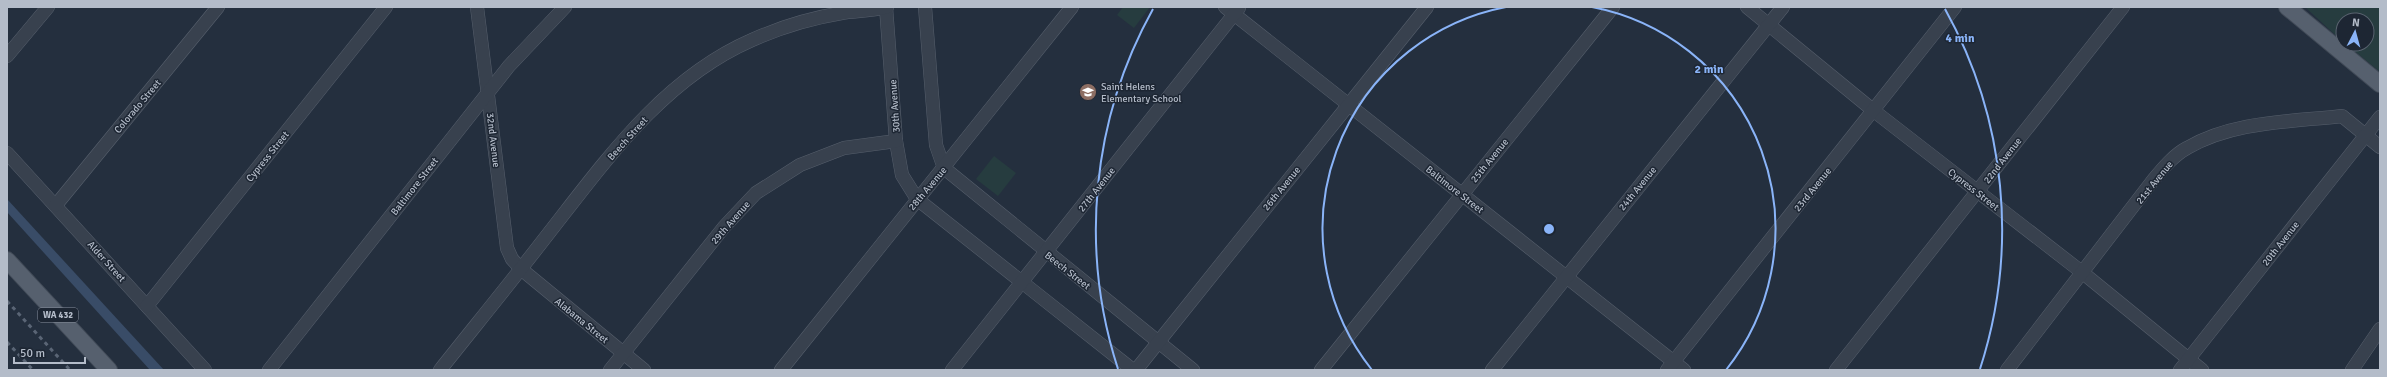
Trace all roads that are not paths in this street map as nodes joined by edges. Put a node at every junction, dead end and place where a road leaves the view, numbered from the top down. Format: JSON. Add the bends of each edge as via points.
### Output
{"nodes":[{"id":1,"x":48,"y":7,"type":"edge"},
{"id":2,"x":218,"y":7,"type":"edge"},
{"id":3,"x":386,"y":7,"type":"edge"},
{"id":4,"x":477,"y":7,"type":"edge"},
{"id":5,"x":565,"y":7,"type":"edge"},
{"id":6,"x":886,"y":7,"type":"edge"},
{"id":7,"x":925,"y":7,"type":"edge"},
{"id":8,"x":1072,"y":7,"type":"edge"},
{"id":9,"x":1427,"y":7,"type":"edge"},
{"id":10,"x":1613,"y":7,"type":"edge"},
{"id":11,"x":1748,"y":7,"type":"edge"},
{"id":12,"x":1784,"y":7,"type":"edge"},
{"id":13,"x":1956,"y":7,"type":"edge"},
{"id":14,"x":2123,"y":7,"type":"edge"},
{"id":15,"x":2287,"y":7,"type":"edge"},
{"id":16,"x":1233,"y":9,"type":"edge"},
{"id":17,"x":1770,"y":25,"type":"junction"},
{"id":18,"x":7,"y":56,"type":"edge"},
{"id":19,"x":2380,"y":84,"type":"edge"},
{"id":20,"x":488,"y":93,"type":"junction"},
{"id":21,"x":1348,"y":104,"type":"junction"},
{"id":22,"x":1874,"y":111,"type":"junction"},
{"id":23,"x":2380,"y":117,"type":"edge"},
{"id":24,"x":2366,"y":135,"type":"junction"},
{"id":25,"x":896,"y":141,"type":"junction"},
{"id":26,"x":2380,"y":147,"type":"edge"},
{"id":27,"x":7,"y":153,"type":"edge"},
{"id":28,"x":944,"y":168,"type":"junction"},
{"id":29,"x":1977,"y":192,"type":"junction"},
{"id":30,"x":1461,"y":193,"type":"junction"},
{"id":31,"x":917,"y":199,"type":"junction"},
{"id":32,"x":56,"y":205,"type":"junction"},
{"id":33,"x":1045,"y":252,"type":"junction"},
{"id":34,"x":7,"y":260,"type":"edge"},
{"id":35,"x":521,"y":269,"type":"junction"},
{"id":36,"x":2083,"y":273,"type":"junction"},
{"id":37,"x":1566,"y":277,"type":"junction"},
{"id":38,"x":1022,"y":282,"type":"junction"},
{"id":39,"x":148,"y":306,"type":"junction"},
{"id":40,"x":2380,"y":329,"type":"edge"},
{"id":41,"x":1158,"y":342,"type":"junction"},
{"id":42,"x":623,"y":353,"type":"junction"},
{"id":43,"x":2188,"y":360,"type":"junction"},
{"id":44,"x":1670,"y":366,"type":"edge"},
{"id":45,"x":109,"y":370,"type":"edge"},
{"id":46,"x":205,"y":370,"type":"edge"},
{"id":47,"x":269,"y":370,"type":"edge"},
{"id":48,"x":440,"y":370,"type":"edge"},
{"id":49,"x":610,"y":370,"type":"edge"},
{"id":50,"x":644,"y":370,"type":"edge"},
{"id":51,"x":781,"y":370,"type":"edge"},
{"id":52,"x":952,"y":370,"type":"edge"},
{"id":53,"x":1133,"y":370,"type":"edge"},
{"id":54,"x":1136,"y":370,"type":"edge"},
{"id":55,"x":1193,"y":370,"type":"edge"},
{"id":56,"x":1321,"y":370,"type":"edge"},
{"id":57,"x":1492,"y":370,"type":"edge"},
{"id":58,"x":1684,"y":370,"type":"edge"},
{"id":59,"x":1836,"y":370,"type":"edge"},
{"id":60,"x":2007,"y":370,"type":"edge"},
{"id":61,"x":2180,"y":370,"type":"edge"},
{"id":62,"x":2202,"y":370,"type":"edge"},
{"id":63,"x":2352,"y":370,"type":"edge"}],
"edges":[{"from":1,"to":18,"type":"street"},
{"from":2,"to":32,"type":"street","name":"Colorado Street"},
{"from":3,"to":39,"type":"street","name":"Cypress Street"},
{"from":4,"to":20,"type":"street","name":"32nd Avenue"},
{"from":5,"to":20,"type":"street","name":"Baltimore Street","via":[[509,66]]},
{"from":6,"to":25,"type":"street","name":"30th Avenue"},
{"from":6,"to":35,"type":"street","name":"Beech Street","via":[[842,13],[795,24],[752,40],[709,63],[669,94],[634,128],[596,172]]},
{"from":7,"to":28,"type":"street","via":[[936,145]]},
{"from":8,"to":28,"type":"street","name":"28th Avenue"},
{"from":9,"to":21,"type":"street","name":"26th Avenue"},
{"from":10,"to":30,"type":"street","name":"25th Avenue"},
{"from":11,"to":17,"type":"street","name":"Cypress Street"},
{"from":12,"to":17,"type":"street","name":"24th Avenue"},
{"from":13,"to":22,"type":"street","name":"23rd Avenue"},
{"from":14,"to":29,"type":"street","name":"22nd Avenue"},
{"from":15,"to":19,"type":"main road"},
{"from":16,"to":21,"type":"street","name":"Baltimore Street"},
{"from":16,"to":33,"type":"street","name":"27th Avenue"},
{"from":17,"to":22,"type":"street","name":"Cypress Street"},
{"from":17,"to":37,"type":"street","name":"24th Avenue"},
{"from":20,"to":35,"type":"street","name":"32nd Avenue","via":[[507,248]]},
{"from":20,"to":47,"type":"street","name":"Baltimore Street"},
{"from":21,"to":30,"type":"street","name":"Baltimore Street"},
{"from":21,"to":41,"type":"street","name":"26th Avenue"},
{"from":22,"to":29,"type":"street","name":"Cypress Street"},
{"from":22,"to":44,"type":"street","name":"23rd Avenue"},
{"from":23,"to":24,"type":"street","name":"20th Avenue"},
{"from":24,"to":26,"type":"street","name":"21st Avenue"},
{"from":24,"to":36,"type":"street","name":"21st Avenue","via":[[2342,116],[2228,131],[2186,148],[2154,179]]},
{"from":24,"to":43,"type":"street","name":"20th Avenue"},
{"from":25,"to":31,"type":"street","name":"30th Avenue","via":[[902,175]]},
{"from":25,"to":42,"type":"street","name":"29th Avenue","via":[[844,148],[800,165],[756,193],[724,228]]},
{"from":27,"to":32,"type":"street","name":"Alder Street"},
{"from":28,"to":31,"type":"street","name":"28th Avenue"},
{"from":28,"to":33,"type":"street","name":"Beech Street"},
{"from":29,"to":36,"type":"street","name":"Cypress Street"},
{"from":29,"to":59,"type":"street","name":"22nd Avenue"},
{"from":30,"to":37,"type":"street","name":"Baltimore Street"},
{"from":30,"to":56,"type":"street","name":"25th Avenue"},
{"from":31,"to":38,"type":"street"},
{"from":31,"to":51,"type":"street","name":"28th Avenue"},
{"from":32,"to":39,"type":"street","name":"Alder Street"},
{"from":33,"to":38,"type":"street","name":"27th Avenue"},
{"from":33,"to":41,"type":"street","name":"Beech Street"},
{"from":34,"to":45,"type":"main road","number":"WA 432"},
{"from":35,"to":42,"type":"street","name":"Alabama Street"},
{"from":35,"to":48,"type":"street","name":"Beech Street"},
{"from":36,"to":43,"type":"street","name":"Cypress Street"},
{"from":36,"to":60,"type":"street","name":"21st Avenue"},
{"from":37,"to":44,"type":"street","name":"Baltimore Street"},
{"from":37,"to":57,"type":"street","name":"24th Avenue"},
{"from":38,"to":52,"type":"street","name":"27th Avenue"},
{"from":38,"to":53,"type":"street"},
{"from":39,"to":46,"type":"street","name":"Alder Street"},
{"from":40,"to":63,"type":"street"},
{"from":41,"to":54,"type":"street","name":"26th Avenue"},
{"from":41,"to":55,"type":"street","name":"Beech Street"},
{"from":42,"to":49,"type":"street","name":"29th Avenue"},
{"from":42,"to":50,"type":"street","name":"Alabama Street"},
{"from":43,"to":61,"type":"street","name":"20th Avenue"},
{"from":43,"to":62,"type":"street","name":"Cypress Street"},
{"from":44,"to":58,"type":"street","name":"Baltimore Street"}]}
